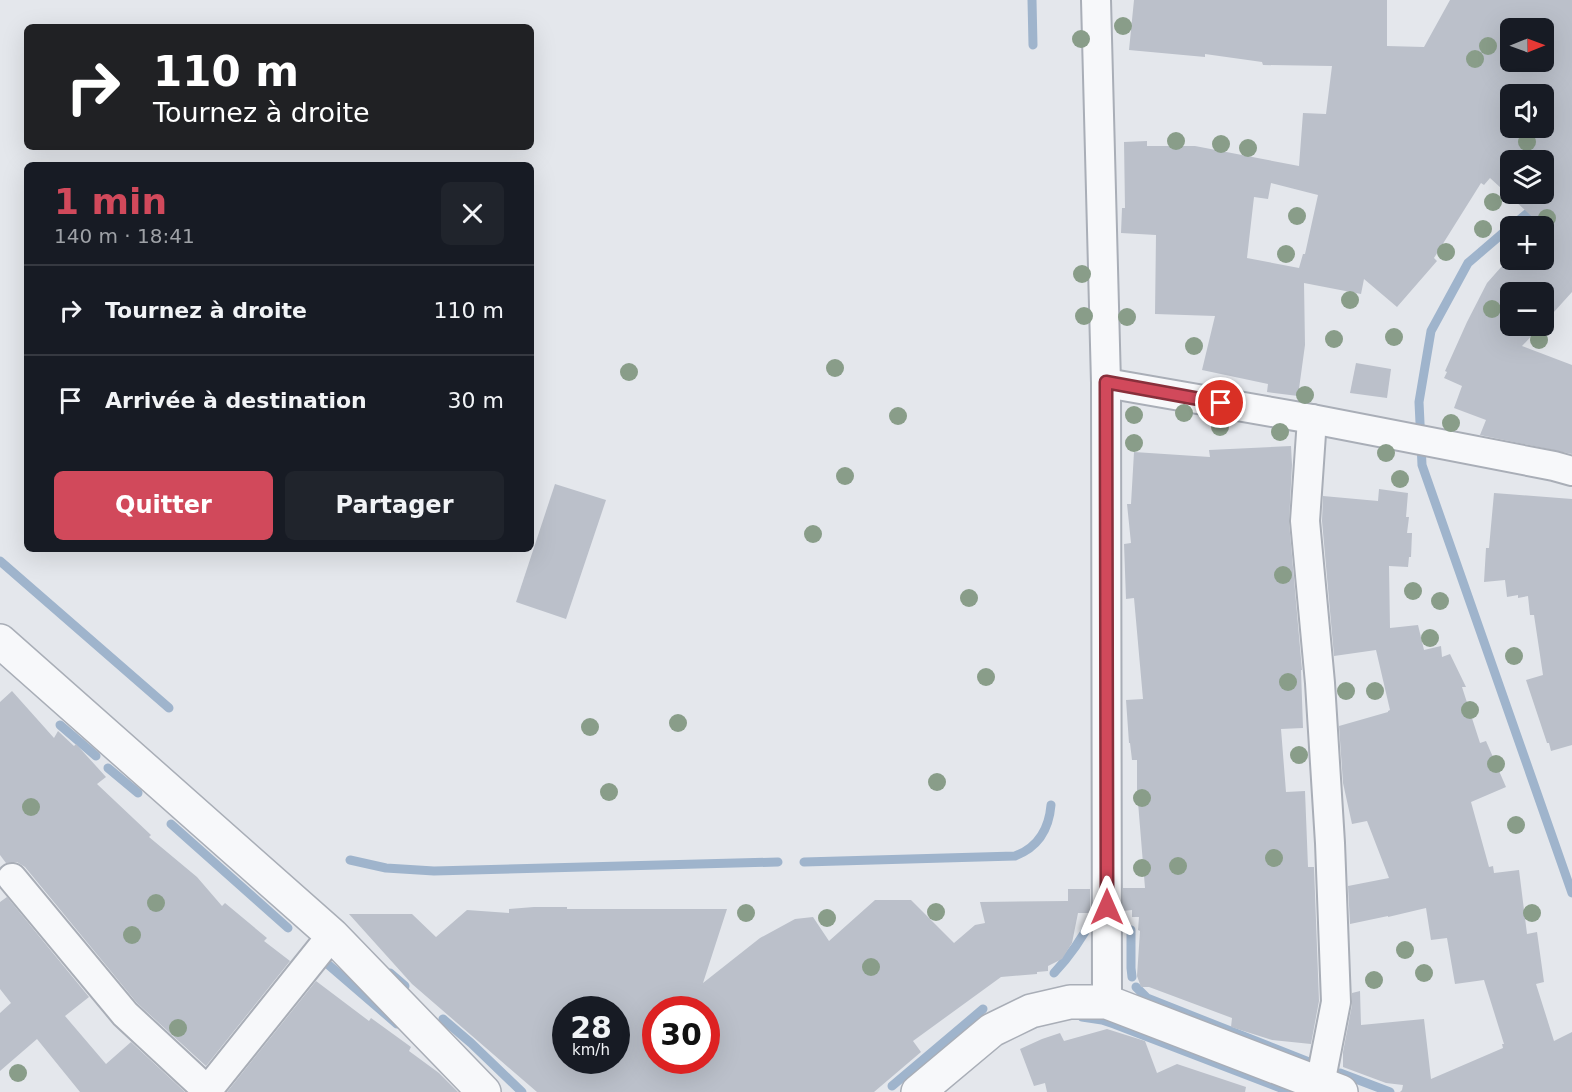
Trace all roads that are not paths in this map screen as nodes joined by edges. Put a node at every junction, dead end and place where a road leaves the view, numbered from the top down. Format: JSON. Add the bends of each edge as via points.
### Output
{"nodes":[{"id":1,"x":1096,"y":0,"type":"edge"},
{"id":2,"x":1106,"y":382,"type":"junction"},
{"id":3,"x":1312,"y":419,"type":"junction"},
{"id":4,"x":1572,"y":471,"type":"edge"},
{"id":5,"x":0,"y":641,"type":"edge"},
{"id":6,"x":12,"y":878,"type":"dead end"},
{"id":7,"x":332,"y":935,"type":"junction"},
{"id":8,"x":1107,"y":1002,"type":"junction"},
{"id":9,"x":1330,"y":1088,"type":"edge"},
{"id":10,"x":208,"y":1091,"type":"edge"},
{"id":11,"x":484,"y":1092,"type":"edge"},
{"id":12,"x":918,"y":1092,"type":"edge"}],
"edges":[{"from":1,"to":2,"type":"street"},
{"from":2,"to":3,"type":"street"},
{"from":2,"to":8,"type":"street"},
{"from":3,"to":4,"type":"street"},
{"from":3,"to":9,"type":"street","via":[[1305,521],[1330,843],[1336,1002]]},
{"from":5,"to":7,"type":"street"},
{"from":6,"to":10,"type":"street","via":[[125,1014]]},
{"from":7,"to":10,"type":"street"},
{"from":7,"to":11,"type":"street"},
{"from":8,"to":9,"type":"street"},
{"from":8,"to":12,"type":"street","via":[[1070,1002],[1031,1011],[992,1030]]}]}
